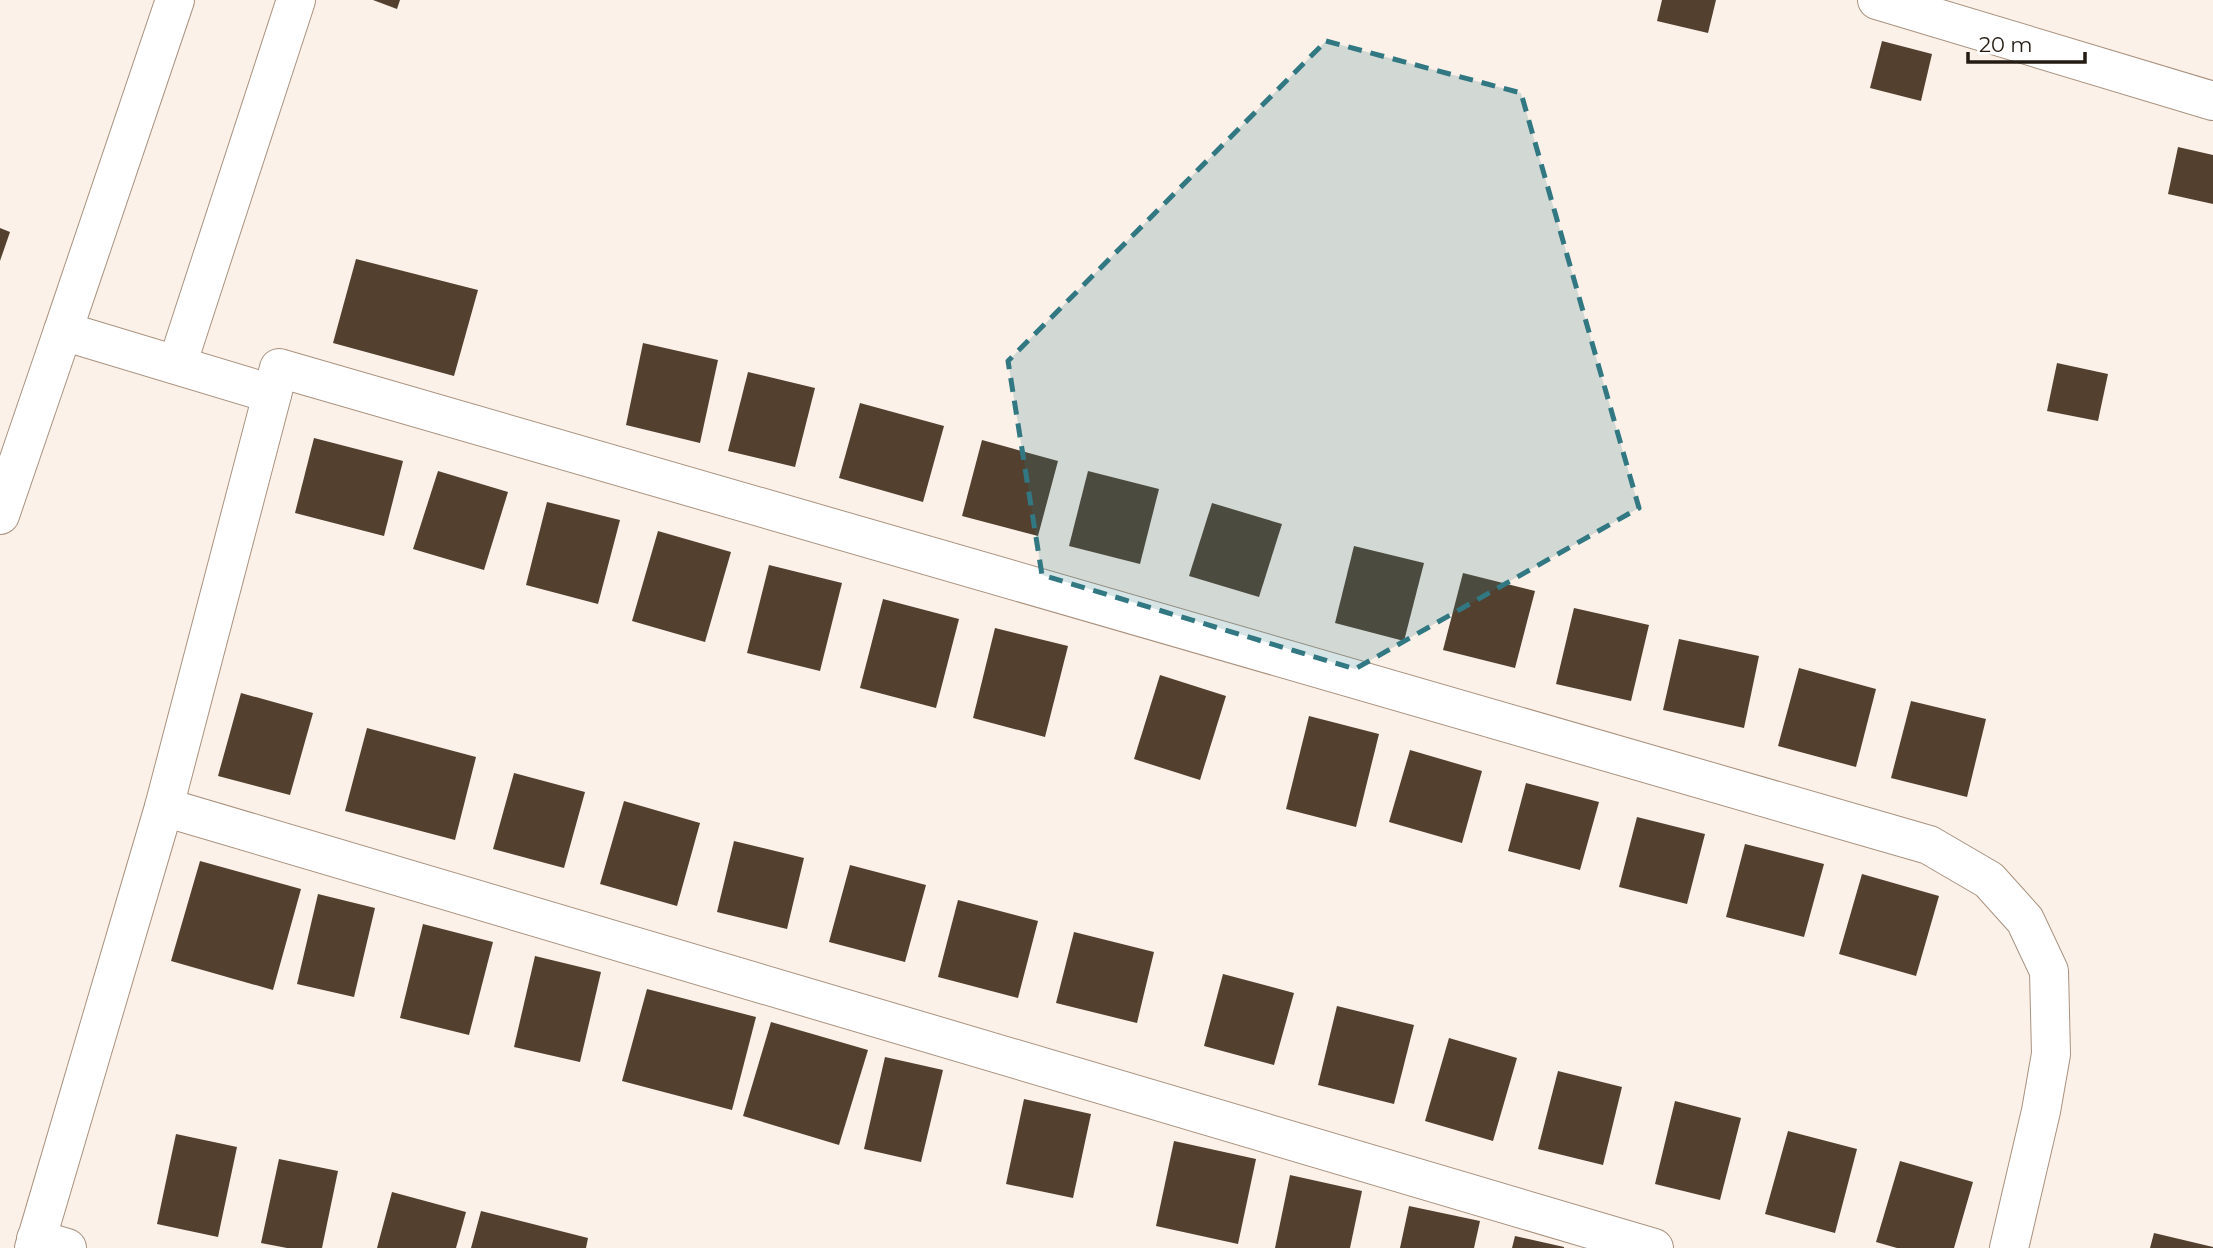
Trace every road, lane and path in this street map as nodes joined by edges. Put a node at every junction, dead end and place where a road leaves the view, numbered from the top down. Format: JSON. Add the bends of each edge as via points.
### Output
{"nodes":[{"id":1,"x":175,"y":0,"type":"edge"},
{"id":2,"x":296,"y":0,"type":"edge"},
{"id":3,"x":1877,"y":0,"type":"edge"},
{"id":4,"x":2213,"y":102,"type":"edge"},
{"id":5,"x":63,"y":331,"type":"junction"},
{"id":6,"x":177,"y":365,"type":"junction"},
{"id":7,"x":272,"y":394,"type":"junction"},
{"id":8,"x":0,"y":515,"type":"edge"},
{"id":9,"x":164,"y":807,"type":"junction"},
{"id":10,"x":46,"y":1245,"type":"edge"},
{"id":11,"x":1654,"y":1248,"type":"edge"},
{"id":12,"x":2010,"y":1248,"type":"edge"}],
"edges":[{"from":1,"to":5,"type":"street"},
{"from":2,"to":6,"type":"street"},
{"from":3,"to":4,"type":"street"},
{"from":5,"to":6,"type":"street"},
{"from":5,"to":8,"type":"street"},
{"from":6,"to":7,"type":"street"},
{"from":7,"to":9,"type":"street"},
{"from":7,"to":12,"type":"street","via":[[279,368],[1929,845],[1989,880],[2025,920],[2049,971],[2051,1054]]},
{"from":9,"to":10,"type":"street"},
{"from":9,"to":11,"type":"street"}]}
